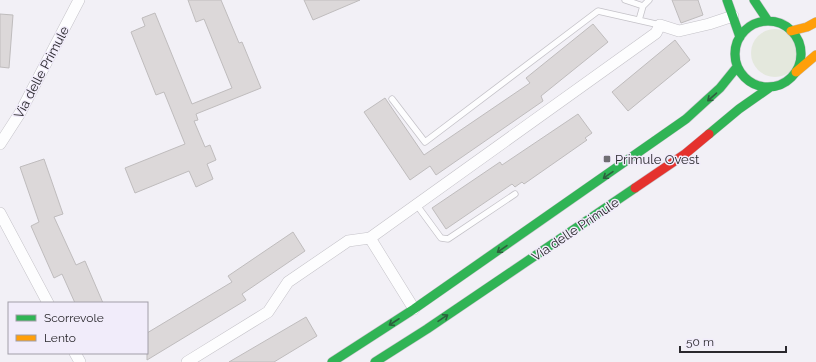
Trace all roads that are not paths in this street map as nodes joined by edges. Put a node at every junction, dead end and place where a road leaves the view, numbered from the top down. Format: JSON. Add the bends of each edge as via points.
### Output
{"nodes":[{"id":1,"x":79,"y":0,"type":"edge"},
{"id":2,"x":625,"y":0,"type":"edge"},
{"id":3,"x":649,"y":0,"type":"edge"},
{"id":4,"x":728,"y":0,"type":"edge"},
{"id":5,"x":754,"y":0,"type":"edge"},
{"id":6,"x":643,"y":6,"type":"junction"},
{"id":7,"x":733,"y":16,"type":"junction"},
{"id":8,"x":639,"y":20,"type":"junction"},
{"id":9,"x":768,"y":21,"type":"junction"},
{"id":10,"x":816,"y":22,"type":"edge"},
{"id":11,"x":660,"y":25,"type":"junction"},
{"id":12,"x":791,"y":31,"type":"junction"},
{"id":13,"x":740,"y":36,"type":"junction"},
{"id":14,"x":816,"y":54,"type":"edge"},
{"id":15,"x":737,"y":67,"type":"junction"},
{"id":16,"x":796,"y":73,"type":"junction"},
{"id":17,"x":769,"y":88,"type":"junction"},
{"id":18,"x":392,"y":99,"type":"dead end"},
{"id":19,"x":0,"y":144,"type":"edge"},
{"id":20,"x":515,"y":194,"type":"dead end"},
{"id":21,"x":416,"y":204,"type":"junction"},
{"id":22,"x":0,"y":213,"type":"edge"},
{"id":23,"x":370,"y":238,"type":"junction"},
{"id":24,"x":47,"y":302,"type":"edge"},
{"id":25,"x":421,"y":319,"type":"junction"},
{"id":26,"x":188,"y":362,"type":"edge"},
{"id":27,"x":332,"y":362,"type":"edge"},
{"id":28,"x":375,"y":362,"type":"edge"}],
"edges":[{"from":1,"to":19,"type":"street","name":"Via delle Primule","via":[[20,114]]},
{"from":2,"to":6,"type":"lane"},
{"from":3,"to":6,"type":"lane"},
{"from":4,"to":7,"type":"main road"},
{"from":5,"to":9,"type":"main road"},
{"from":6,"to":8,"type":"lane"},
{"from":7,"to":11,"type":"street","via":[[679,31]]},
{"from":7,"to":13,"type":"main road"},
{"from":8,"to":11,"type":"lane"},
{"from":8,"to":18,"type":"lane","via":[[598,11],[425,142]]},
{"from":9,"to":12,"type":"main road","via":[[786,26]]},
{"from":9,"to":13,"type":"main road","via":[[754,24]]},
{"from":10,"to":12,"type":"main road","via":[[807,28]]},
{"from":11,"to":21,"type":"street","via":[[656,33]]},
{"from":12,"to":16,"type":"main road","via":[[799,42],[801,53]]},
{"from":13,"to":15,"type":"main road","via":[[735,51]]},
{"from":14,"to":16,"type":"main road"},
{"from":15,"to":17,"type":"main road","via":[[748,81]]},
{"from":15,"to":25,"type":"main road","name":"Via delle Primule","one_way":true,"via":[[718,92],[686,119]]},
{"from":16,"to":17,"type":"main road","via":[[780,86]]},
{"from":25,"to":17,"type":"main road","name":"Via delle Primule","one_way":true,"via":[[685,154],[739,109]]},
{"from":20,"to":21,"type":"lane","via":[[448,239],[441,238]]},
{"from":21,"to":23,"type":"street"},
{"from":22,"to":24,"type":"street"},
{"from":23,"to":25,"type":"street"},
{"from":23,"to":26,"type":"street","via":[[348,241],[288,282],[268,312]]},
{"from":25,"to":27,"type":"main road","name":"Via delle Primule","one_way":true},
{"from":25,"to":28,"type":"main road","name":"Via delle Primule"}]}
